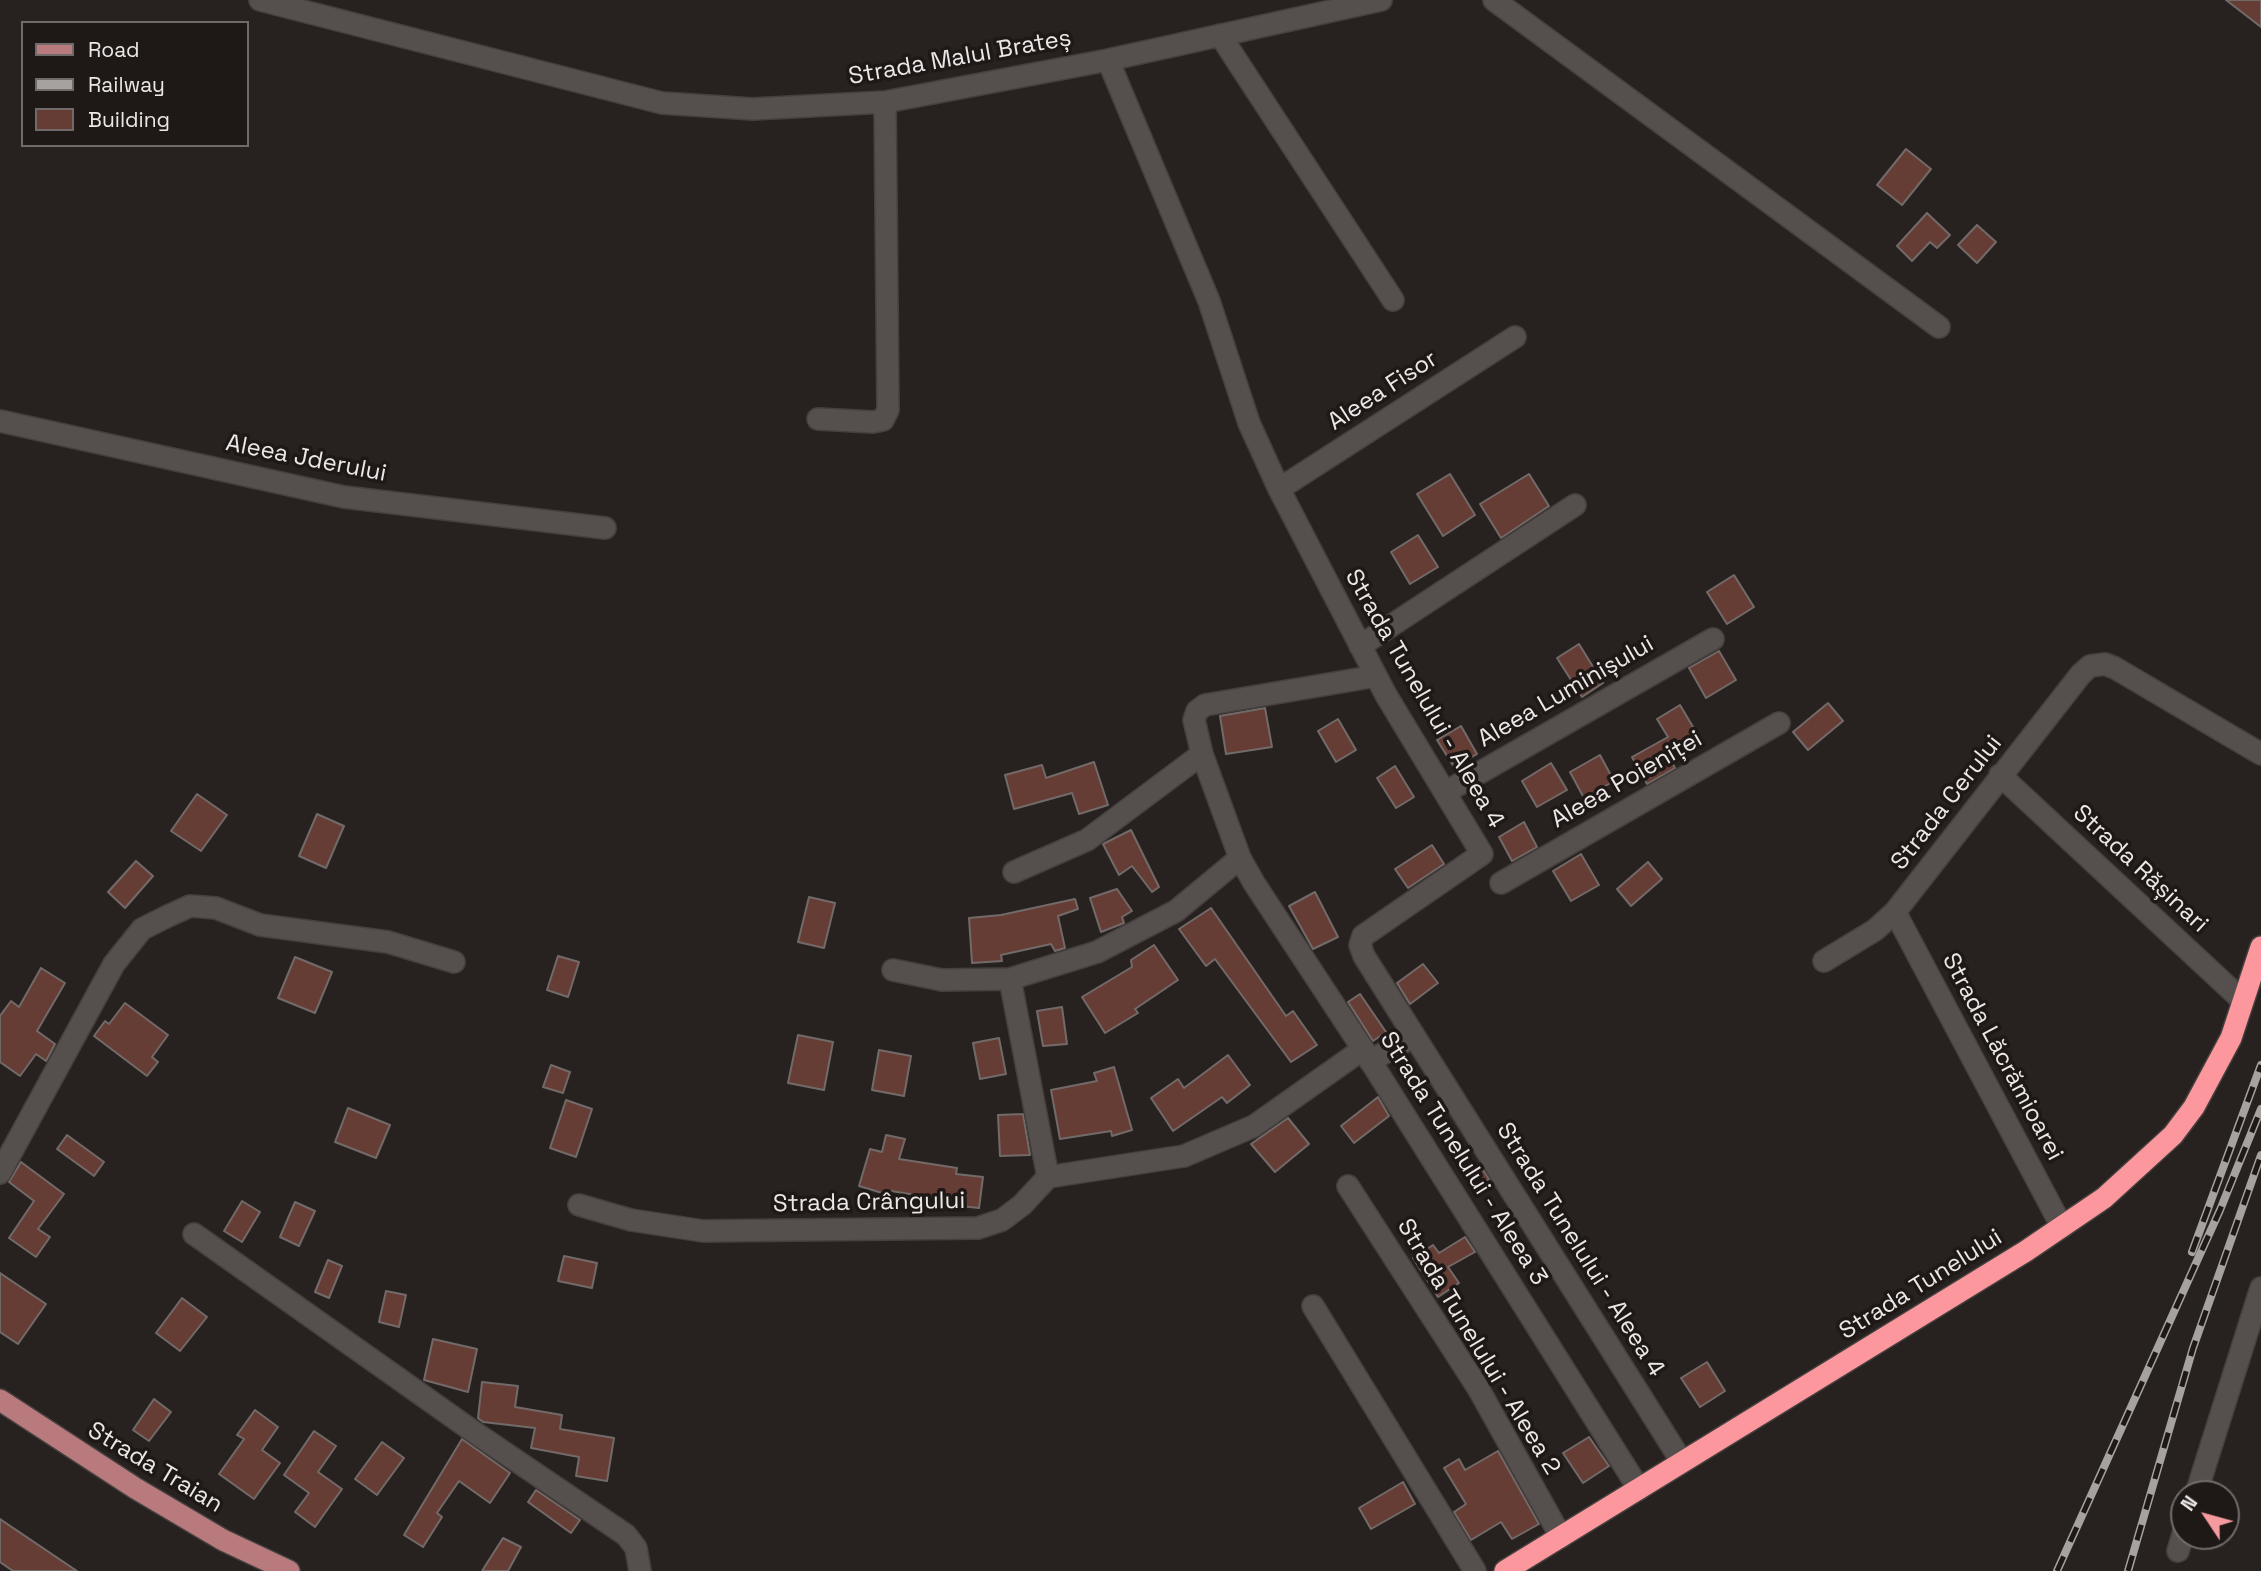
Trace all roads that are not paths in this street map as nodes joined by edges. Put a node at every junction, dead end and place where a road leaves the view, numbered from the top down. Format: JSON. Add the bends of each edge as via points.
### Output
{"nodes":[{"id":1,"x":260,"y":0,"type":"edge"},
{"id":2,"x":1381,"y":0,"type":"edge"},
{"id":3,"x":1494,"y":0,"type":"edge"},
{"id":4,"x":1220,"y":35,"type":"junction"},
{"id":5,"x":1108,"y":60,"type":"junction"},
{"id":6,"x":885,"y":102,"type":"junction"},
{"id":7,"x":1393,"y":300,"type":"dead end"},
{"id":8,"x":1939,"y":327,"type":"dead end"},
{"id":9,"x":1515,"y":337,"type":"dead end"},
{"id":10,"x":818,"y":419,"type":"dead end"},
{"id":11,"x":0,"y":421,"type":"edge"},
{"id":12,"x":1279,"y":489,"type":"junction"},
{"id":13,"x":1575,"y":505,"type":"dead end"},
{"id":14,"x":606,"y":528,"type":"dead end"},
{"id":15,"x":1713,"y":639,"type":"dead end"},
{"id":16,"x":1360,"y":646,"type":"junction"},
{"id":17,"x":1376,"y":676,"type":"junction"},
{"id":18,"x":1779,"y":723,"type":"dead end"},
{"id":19,"x":1202,"y":754,"type":"junction"},
{"id":20,"x":2261,"y":754,"type":"edge"},
{"id":21,"x":2000,"y":775,"type":"junction"},
{"id":22,"x":1446,"y":792,"type":"junction"},
{"id":23,"x":1240,"y":858,"type":"junction"},
{"id":24,"x":1014,"y":872,"type":"dead end"},
{"id":25,"x":1501,"y":883,"type":"dead end"},
{"id":26,"x":1895,"y":912,"type":"junction"},
{"id":27,"x":2261,"y":947,"type":"edge"},
{"id":28,"x":1824,"y":961,"type":"dead end"},
{"id":29,"x":454,"y":962,"type":"dead end"},
{"id":30,"x":893,"y":970,"type":"dead end"},
{"id":31,"x":1010,"y":979,"type":"junction"},
{"id":32,"x":2243,"y":1001,"type":"junction"},
{"id":33,"x":1414,"y":1036,"type":"junction"},
{"id":34,"x":1367,"y":1055,"type":"junction"},
{"id":35,"x":0,"y":1173,"type":"edge"},
{"id":36,"x":1048,"y":1177,"type":"junction"},
{"id":37,"x":1348,"y":1186,"type":"dead end"},
{"id":38,"x":579,"y":1205,"type":"dead end"},
{"id":39,"x":2063,"y":1227,"type":"junction"},
{"id":40,"x":194,"y":1234,"type":"dead end"},
{"id":41,"x":2261,"y":1288,"type":"edge"},
{"id":42,"x":1313,"y":1306,"type":"dead end"},
{"id":43,"x":0,"y":1400,"type":"edge"},
{"id":44,"x":1682,"y":1462,"type":"junction"},
{"id":45,"x":2200,"y":1480,"type":"edge"},
{"id":46,"x":1639,"y":1489,"type":"junction"},
{"id":47,"x":1561,"y":1537,"type":"junction"},
{"id":48,"x":289,"y":1571,"type":"edge"},
{"id":49,"x":640,"y":1571,"type":"edge"},
{"id":50,"x":1475,"y":1571,"type":"edge"},
{"id":51,"x":1506,"y":1571,"type":"edge"}],
"edges":[{"from":1,"to":6,"type":"street","name":"Strada Malul Brateș","via":[[662,103],[753,109]]},
{"from":2,"to":4,"type":"street","name":"Strada Malul Brateș"},
{"from":3,"to":8,"type":"street"},
{"from":4,"to":5,"type":"street","name":"Strada Malul Brateș"},
{"from":4,"to":7,"type":"street"},
{"from":5,"to":6,"type":"street","name":"Strada Malul Brateș"},
{"from":5,"to":12,"type":"street","name":"Strada Tunelului - Aleea 4","via":[[1209,301],[1249,423]]},
{"from":6,"to":10,"type":"street","via":[[888,410],[883,420],[873,422]]},
{"from":9,"to":12,"type":"street","name":"Aleea Fisor"},
{"from":11,"to":14,"type":"street","name":"Aleea Jderului","via":[[344,497]]},
{"from":12,"to":16,"type":"street","name":"Strada Tunelului - Aleea 4"},
{"from":13,"to":16,"type":"street"},
{"from":15,"to":22,"type":"street","name":"Aleea Luminișului"},
{"from":16,"to":17,"type":"street","name":"Strada Tunelului - Aleea 4"},
{"from":17,"to":19,"type":"street","name":"Strada Tunelului - Aleea 3","via":[[1205,705],[1194,720]]},
{"from":17,"to":22,"type":"street","name":"Strada Tunelului - Aleea 4"},
{"from":18,"to":25,"type":"street","name":"Aleea Poieniței"},
{"from":19,"to":23,"type":"street","name":"Strada Tunelului - Aleea 3"},
{"from":19,"to":24,"type":"street","via":[[1087,840]]},
{"from":20,"to":21,"type":"street","name":"Strada Cerului","via":[[2115,668],[2098,664],[2081,674]]},
{"from":21,"to":26,"type":"street","name":"Strada Cerului"},
{"from":21,"to":32,"type":"street","name":"Strada Rășinari"},
{"from":22,"to":33,"type":"street","name":"Strada Tunelului - Aleea 4","via":[[1482,854],[1363,936],[1360,945]]},
{"from":23,"to":31,"type":"street","via":[[1176,911],[1129,937]]},
{"from":23,"to":34,"type":"street","name":"Strada Tunelului - Aleea 3"},
{"from":26,"to":28,"type":"street","name":"Strada Cerului"},
{"from":26,"to":39,"type":"street","name":"Strada Lăcrămioarei"},
{"from":27,"to":32,"type":"highway","name":"Strada Tunelului"},
{"from":29,"to":35,"type":"street","via":[[387,942],[260,925],[216,908],[190,906],[168,916],[142,929],[114,964]]},
{"from":30,"to":31,"type":"street","via":[[942,979]]},
{"from":31,"to":36,"type":"street"},
{"from":32,"to":39,"type":"highway","name":"Strada Tunelului","via":[[2214,1071],[2173,1135],[2104,1198]]},
{"from":33,"to":34,"type":"street"},
{"from":33,"to":44,"type":"street","name":"Strada Tunelului - Aleea 4"},
{"from":34,"to":36,"type":"street","via":[[1254,1126],[1184,1157]]},
{"from":34,"to":46,"type":"street","name":"Strada Tunelului - Aleea 3"},
{"from":36,"to":38,"type":"street","name":"Strada Crângului","via":[[1002,1220],[978,1228],[704,1231],[612,1216]]},
{"from":37,"to":47,"type":"street","name":"Strada Tunelului - Aleea 2","via":[[1478,1388]]},
{"from":39,"to":44,"type":"highway","name":"Strada Tunelului"},
{"from":40,"to":49,"type":"street","via":[[626,1535],[636,1548]]},
{"from":41,"to":45,"type":"street"},
{"from":42,"to":50,"type":"street"},
{"from":43,"to":48,"type":"main road","name":"Strada Traian","via":[[135,1488],[223,1540]]},
{"from":44,"to":46,"type":"highway","name":"Strada Tunelului"},
{"from":46,"to":47,"type":"highway","name":"Strada Tunelului"},
{"from":47,"to":51,"type":"highway","name":"Strada Tunelului"}]}
